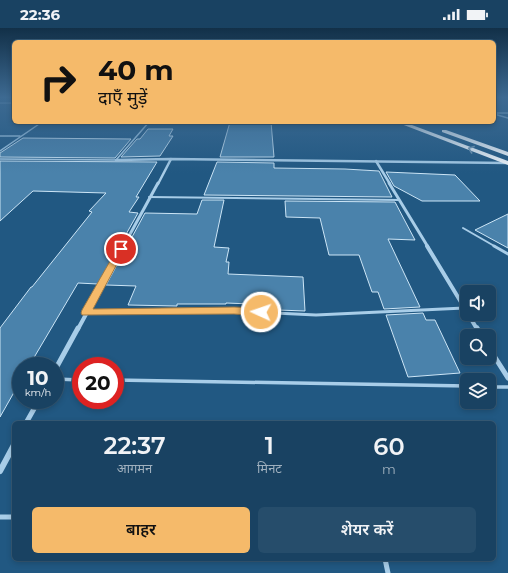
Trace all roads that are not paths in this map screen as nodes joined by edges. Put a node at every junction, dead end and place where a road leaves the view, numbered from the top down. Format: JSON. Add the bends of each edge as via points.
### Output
{"nodes":[{"id":1,"x":39,"y":124,"type":"edge"},
{"id":2,"x":147,"y":124,"type":"edge"},
{"id":3,"x":404,"y":124,"type":"edge"},
{"id":4,"x":441,"y":130,"type":"dead end"},
{"id":5,"x":0,"y":136,"type":"edge"},
{"id":6,"x":22,"y":136,"type":"junction"},
{"id":7,"x":0,"y":151,"type":"edge"},
{"id":8,"x":508,"y":154,"type":"edge"},
{"id":9,"x":0,"y":159,"type":"edge"},
{"id":10,"x":171,"y":159,"type":"junction"},
{"id":11,"x":116,"y":160,"type":"junction"},
{"id":12,"x":376,"y":161,"type":"junction"},
{"id":13,"x":508,"y":163,"type":"edge"},
{"id":14,"x":149,"y":198,"type":"junction"},
{"id":15,"x":399,"y":200,"type":"junction"},
{"id":16,"x":463,"y":228,"type":"dead end"},
{"id":17,"x":508,"y":254,"type":"edge"},
{"id":18,"x":460,"y":301,"type":"edge"},
{"id":19,"x":460,"y":308,"type":"edge"},
{"id":20,"x":86,"y":313,"type":"junction"},
{"id":21,"x":62,"y":357,"type":"edge"},
{"id":22,"x":496,"y":359,"type":"edge"},
{"id":23,"x":508,"y":378,"type":"edge"},
{"id":24,"x":124,"y":380,"type":"edge"},
{"id":25,"x":460,"y":386,"type":"edge"},
{"id":26,"x":496,"y":387,"type":"edge"},
{"id":27,"x":508,"y":387,"type":"edge"},
{"id":28,"x":34,"y":409,"type":"edge"},
{"id":29,"x":27,"y":421,"type":"edge"},
{"id":30,"x":12,"y":449,"type":"edge"},
{"id":31,"x":0,"y":471,"type":"edge"},
{"id":32,"x":0,"y":517,"type":"edge"},
{"id":33,"x":12,"y":517,"type":"edge"},
{"id":34,"x":385,"y":561,"type":"edge"},
{"id":35,"x":388,"y":573,"type":"edge"}],
"edges":[{"from":1,"to":6,"type":"lane"},
{"from":2,"to":11,"type":"lane"},
{"from":13,"to":3,"type":"highway","one_way":true},
{"from":4,"to":8,"type":"highway"},
{"from":5,"to":6,"type":"lane"},
{"from":6,"to":7,"type":"lane"},
{"from":9,"to":11,"type":"lane"},
{"from":10,"to":11,"type":"street"},
{"from":10,"to":12,"type":"street"},
{"from":10,"to":14,"type":"street"},
{"from":12,"to":13,"type":"street"},
{"from":12,"to":15,"type":"street"},
{"from":14,"to":15,"type":"lane"},
{"from":14,"to":20,"type":"street"},
{"from":15,"to":18,"type":"street"},
{"from":16,"to":17,"type":"lane"},
{"from":19,"to":20,"type":"lane","via":[[316,315],[234,311]]},
{"from":20,"to":21,"type":"street"},
{"from":22,"to":23,"type":"street"},
{"from":24,"to":25,"type":"lane"},
{"from":26,"to":27,"type":"lane"},
{"from":28,"to":29,"type":"street"},
{"from":30,"to":31,"type":"street"},
{"from":32,"to":33,"type":"lane"},
{"from":34,"to":35,"type":"lane"}]}
